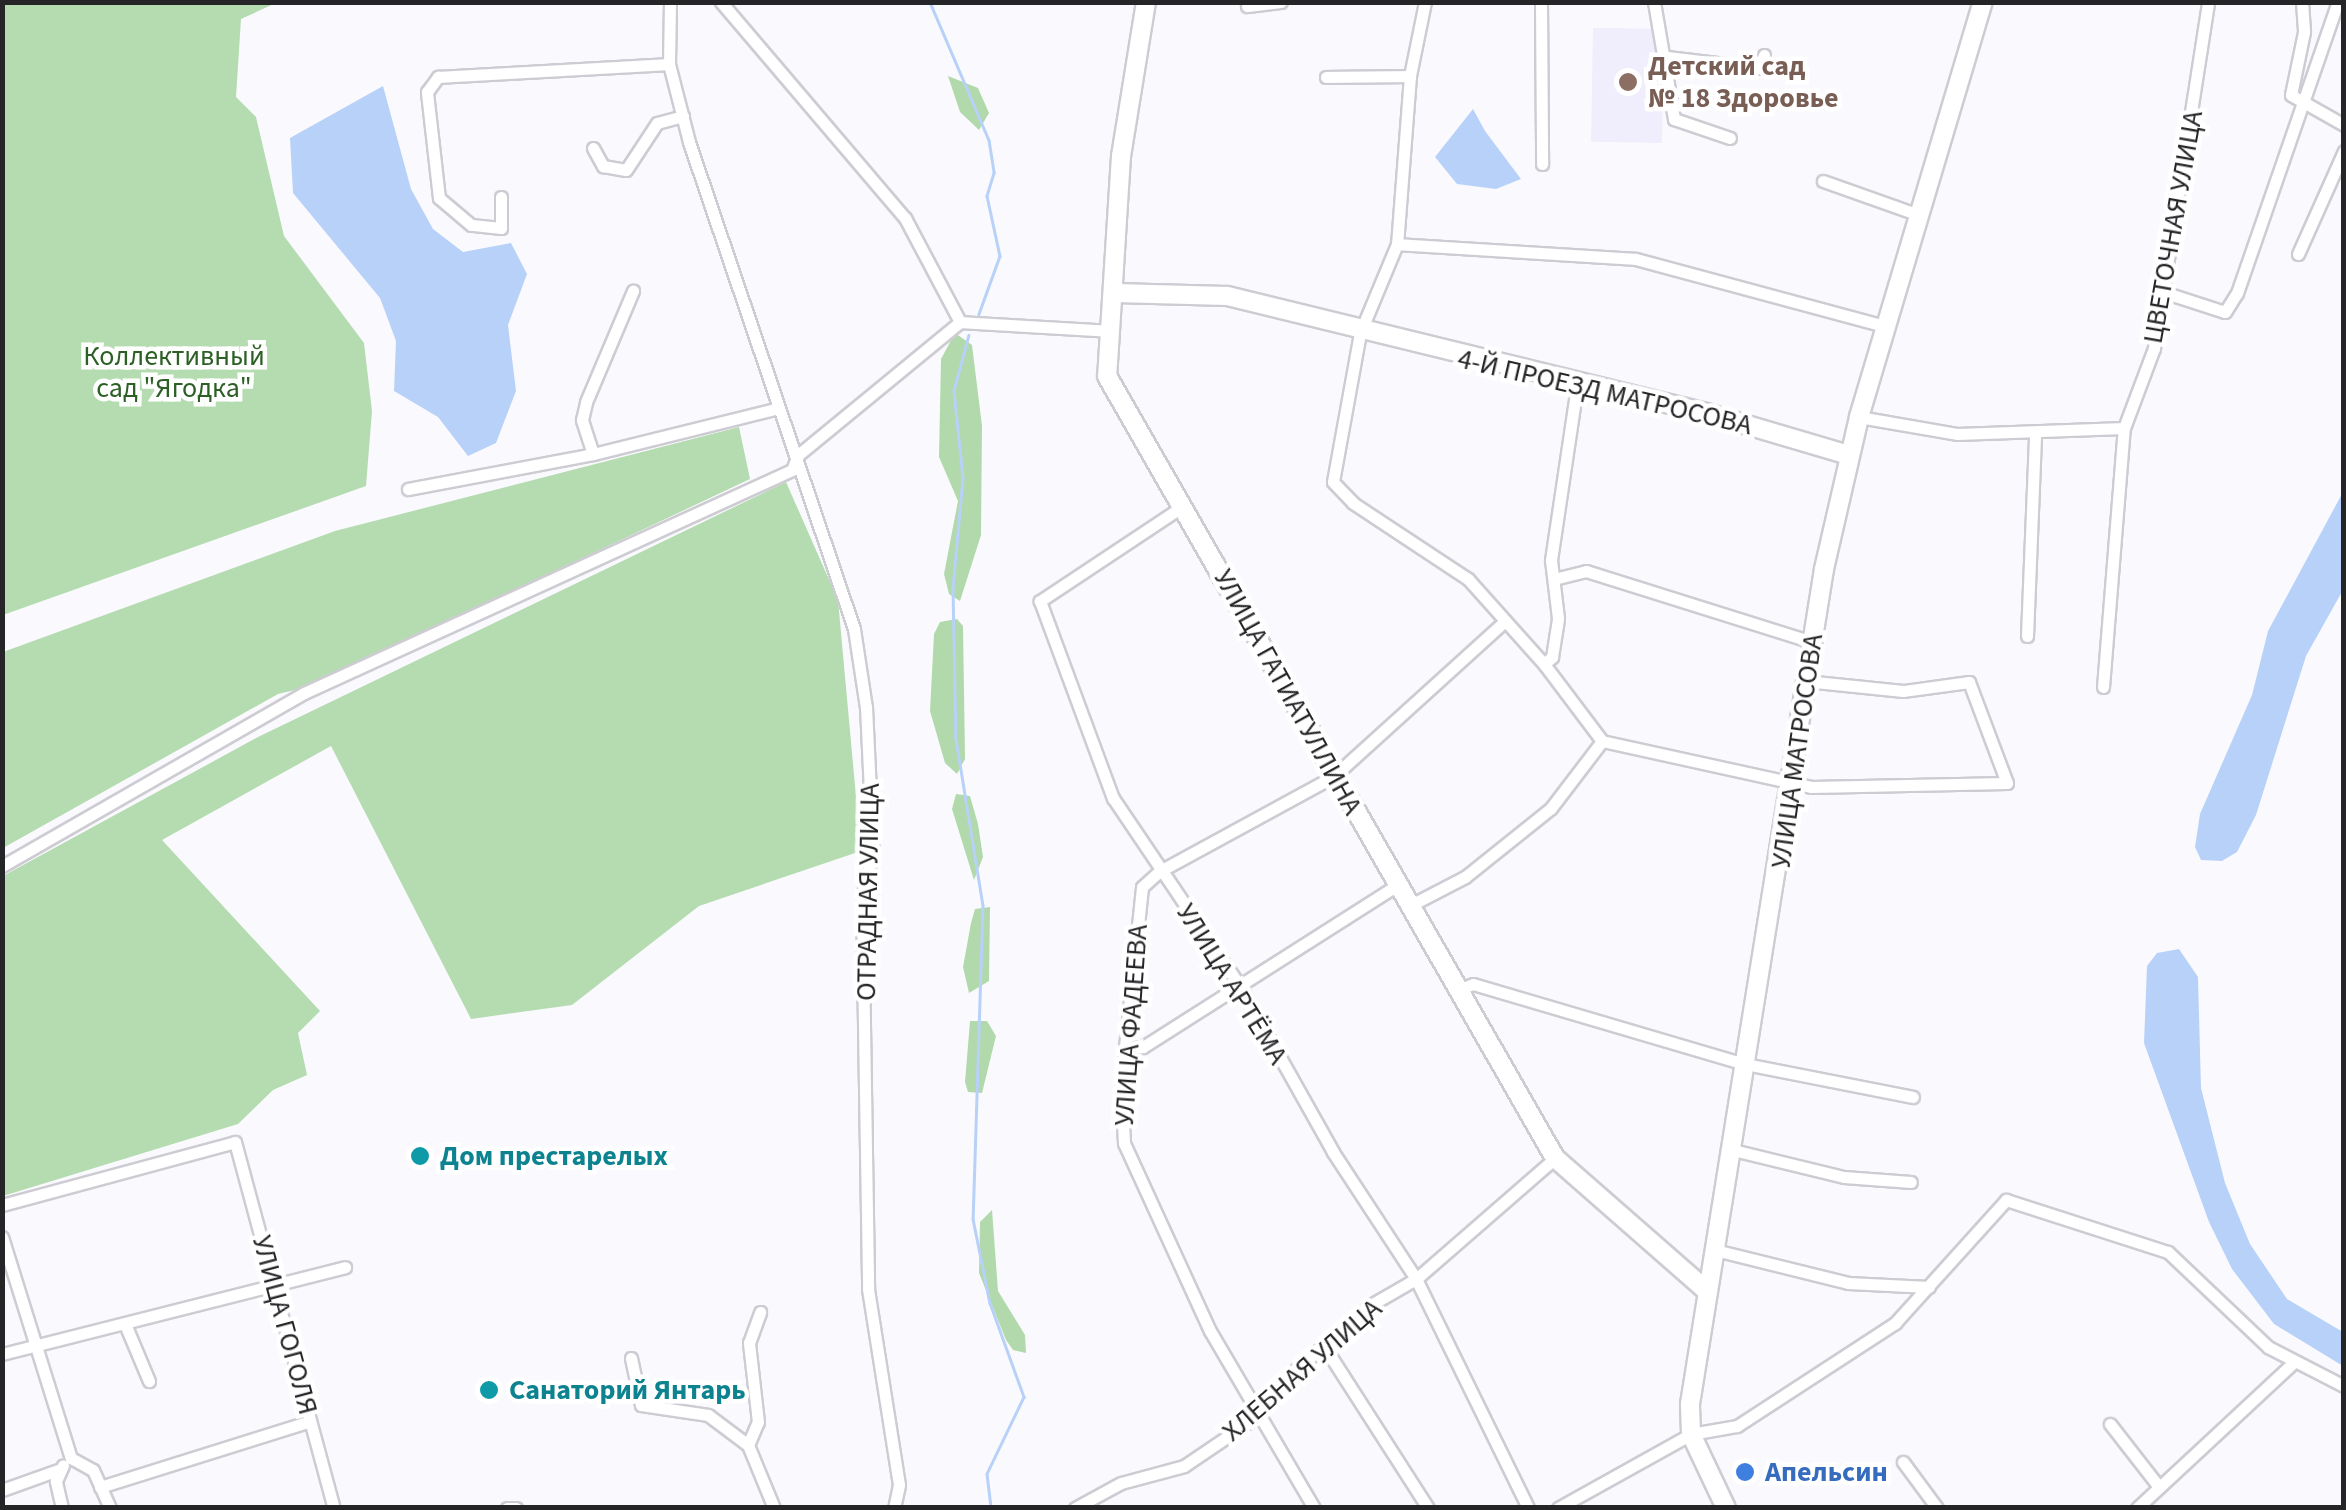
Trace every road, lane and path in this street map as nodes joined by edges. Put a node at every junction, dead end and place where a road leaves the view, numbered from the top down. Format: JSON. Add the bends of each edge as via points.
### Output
{"nodes":[{"id":1,"x":670,"y":2,"type":"edge"},
{"id":2,"x":721,"y":2,"type":"edge"},
{"id":3,"x":1146,"y":2,"type":"edge"},
{"id":4,"x":1281,"y":2,"type":"edge"},
{"id":5,"x":1425,"y":2,"type":"edge"},
{"id":6,"x":1541,"y":2,"type":"edge"},
{"id":7,"x":1654,"y":2,"type":"edge"},
{"id":8,"x":1982,"y":2,"type":"edge"},
{"id":9,"x":2208,"y":2,"type":"edge"},
{"id":10,"x":2302,"y":2,"type":"edge"},
{"id":11,"x":2338,"y":2,"type":"edge"},
{"id":12,"x":1247,"y":6,"type":"dead end"},
{"id":13,"x":1764,"y":55,"type":"dead end"},
{"id":14,"x":1668,"y":58,"type":"junction"},
{"id":15,"x":669,"y":64,"type":"junction"},
{"id":16,"x":1326,"y":76,"type":"dead end"},
{"id":17,"x":1410,"y":76,"type":"junction"},
{"id":18,"x":2300,"y":105,"type":"junction"},
{"id":19,"x":683,"y":116,"type":"junction"},
{"id":20,"x":2344,"y":125,"type":"edge"},
{"id":21,"x":1730,"y":138,"type":"dead end"},
{"id":22,"x":593,"y":148,"type":"dead end"},
{"id":23,"x":2344,"y":151,"type":"edge"},
{"id":24,"x":1542,"y":164,"type":"dead end"},
{"id":25,"x":1823,"y":181,"type":"dead end"},
{"id":26,"x":501,"y":196,"type":"dead end"},
{"id":27,"x":1916,"y":214,"type":"junction"},
{"id":28,"x":1397,"y":244,"type":"junction"},
{"id":29,"x":2298,"y":254,"type":"dead end"},
{"id":30,"x":633,"y":291,"type":"dead end"},
{"id":31,"x":2160,"y":291,"type":"junction"},
{"id":32,"x":1115,"y":293,"type":"junction"},
{"id":33,"x":960,"y":322,"type":"junction"},
{"id":34,"x":1885,"y":326,"type":"junction"},
{"id":35,"x":1110,"y":331,"type":"junction"},
{"id":36,"x":1360,"y":333,"type":"junction"},
{"id":37,"x":1578,"y":386,"type":"junction"},
{"id":38,"x":775,"y":409,"type":"junction"},
{"id":39,"x":1859,"y":417,"type":"junction"},
{"id":40,"x":2124,"y":428,"type":"junction"},
{"id":41,"x":2036,"y":436,"type":"junction"},
{"id":42,"x":593,"y":454,"type":"junction"},
{"id":43,"x":798,"y":455,"type":"junction"},
{"id":44,"x":1849,"y":455,"type":"junction"},
{"id":45,"x":408,"y":489,"type":"dead end"},
{"id":46,"x":1183,"y":506,"type":"junction"},
{"id":47,"x":1558,"y":578,"type":"junction"},
{"id":48,"x":1504,"y":622,"type":"junction"},
{"id":49,"x":2027,"y":636,"type":"dead end"},
{"id":50,"x":1812,"y":642,"type":"junction"},
{"id":51,"x":1544,"y":664,"type":"junction"},
{"id":52,"x":1806,"y":682,"type":"junction"},
{"id":53,"x":2103,"y":687,"type":"dead end"},
{"id":54,"x":1602,"y":741,"type":"junction"},
{"id":55,"x":1334,"y":776,"type":"junction"},
{"id":56,"x":1794,"y":780,"type":"junction"},
{"id":57,"x":2,"y":866,"type":"edge"},
{"id":58,"x":1160,"y":871,"type":"junction"},
{"id":59,"x":1397,"y":885,"type":"junction"},
{"id":60,"x":1409,"y":906,"type":"junction"},
{"id":61,"x":1240,"y":986,"type":"junction"},
{"id":62,"x":1458,"y":990,"type":"junction"},
{"id":63,"x":1125,"y":1048,"type":"junction"},
{"id":64,"x":1744,"y":1064,"type":"junction"},
{"id":65,"x":1913,"y":1097,"type":"dead end"},
{"id":66,"x":1733,"y":1150,"type":"junction"},
{"id":67,"x":1555,"y":1158,"type":"junction"},
{"id":68,"x":1912,"y":1182,"type":"dead end"},
{"id":69,"x":2,"y":1205,"type":"edge"},
{"id":70,"x":2,"y":1237,"type":"edge"},
{"id":71,"x":1715,"y":1250,"type":"junction"},
{"id":72,"x":346,"y":1267,"type":"dead end"},
{"id":73,"x":1416,"y":1279,"type":"junction"},
{"id":74,"x":275,"y":1287,"type":"junction"},
{"id":75,"x":1929,"y":1287,"type":"junction"},
{"id":76,"x":1708,"y":1292,"type":"junction"},
{"id":77,"x":760,"y":1312,"type":"dead end"},
{"id":78,"x":125,"y":1324,"type":"junction"},
{"id":79,"x":37,"y":1346,"type":"junction"},
{"id":80,"x":1324,"y":1346,"type":"junction"},
{"id":81,"x":2,"y":1354,"type":"edge"},
{"id":82,"x":631,"y":1358,"type":"dead end"},
{"id":83,"x":2294,"y":1362,"type":"junction"},
{"id":84,"x":149,"y":1381,"type":"dead end"},
{"id":85,"x":2344,"y":1386,"type":"edge"},
{"id":86,"x":1254,"y":1407,"type":"junction"},
{"id":87,"x":310,"y":1422,"type":"junction"},
{"id":88,"x":2110,"y":1424,"type":"dead end"},
{"id":89,"x":1691,"y":1434,"type":"junction"},
{"id":90,"x":748,"y":1445,"type":"junction"},
{"id":91,"x":71,"y":1458,"type":"junction"},
{"id":92,"x":1903,"y":1462,"type":"dead end"},
{"id":93,"x":58,"y":1470,"type":"junction"},
{"id":94,"x":100,"y":1487,"type":"junction"},
{"id":95,"x":2159,"y":1487,"type":"junction"},
{"id":96,"x":2,"y":1490,"type":"edge"},
{"id":97,"x":62,"y":1508,"type":"edge"},
{"id":98,"x":110,"y":1508,"type":"edge"},
{"id":99,"x":334,"y":1508,"type":"edge"},
{"id":100,"x":507,"y":1508,"type":"edge"},
{"id":101,"x":516,"y":1508,"type":"edge"},
{"id":102,"x":774,"y":1508,"type":"edge"},
{"id":103,"x":894,"y":1508,"type":"edge"},
{"id":104,"x":1075,"y":1508,"type":"edge"},
{"id":105,"x":1314,"y":1508,"type":"edge"},
{"id":106,"x":1428,"y":1508,"type":"edge"},
{"id":107,"x":1528,"y":1508,"type":"edge"},
{"id":108,"x":1558,"y":1508,"type":"edge"},
{"id":109,"x":1726,"y":1508,"type":"edge"},
{"id":110,"x":1937,"y":1508,"type":"edge"},
{"id":111,"x":2137,"y":1508,"type":"edge"}],
"edges":[{"from":1,"to":15,"type":"street","name":"ОТРАДНАЯ УЛИЦА"},
{"from":2,"to":33,"type":"street","via":[[906,218]]},
{"from":3,"to":32,"type":"street","name":"УЛИЦА ГАТИАТУЛЛИНА","via":[[1121,156]]},
{"from":4,"to":12,"type":"street"},
{"from":5,"to":17,"type":"street"},
{"from":6,"to":24,"type":"street"},
{"from":7,"to":14,"type":"street"},
{"from":8,"to":27,"type":"street","name":"УЛИЦА МАТРОСОВА"},
{"from":9,"to":31,"type":"street","name":"ЦВЕТОЧНАЯ УЛИЦА"},
{"from":10,"to":18,"type":"street","via":[[2304,32],[2290,83]]},
{"from":11,"to":18,"type":"street"},
{"from":13,"to":14,"type":"street","via":[[1758,68]]},
{"from":14,"to":21,"type":"street","via":[[1667,104],[1674,119]]},
{"from":15,"to":19,"type":"street","name":"ОТРАДНАЯ УЛИЦА"},
{"from":15,"to":26,"type":"street","via":[[438,78],[428,92],[439,198],[471,225],[501,228]]},
{"from":16,"to":17,"type":"street"},
{"from":17,"to":28,"type":"street"},
{"from":18,"to":20,"type":"street"},
{"from":18,"to":31,"type":"street","via":[[2225,312]]},
{"from":19,"to":22,"type":"street","via":[[658,123],[626,170],[603,166]]},
{"from":19,"to":38,"type":"street","name":"ОТРАДНАЯ УЛИЦА"},
{"from":23,"to":29,"type":"street"},
{"from":25,"to":27,"type":"street"},
{"from":27,"to":34,"type":"street","name":"УЛИЦА МАТРОСОВА"},
{"from":28,"to":34,"type":"street","via":[[1636,258]]},
{"from":28,"to":36,"type":"street"},
{"from":30,"to":42,"type":"street","via":[[586,402],[582,420]]},
{"from":31,"to":40,"type":"street","name":"ЦВЕТОЧНАЯ УЛИЦА","via":[[2154,348]]},
{"from":32,"to":35,"type":"street","name":"УЛИЦА ГАТИАТУЛЛИНА"},
{"from":32,"to":36,"type":"street","name":"4-Й ПРОЕЗД МАТРОСОВА","via":[[1227,296]]},
{"from":33,"to":35,"type":"street"},
{"from":33,"to":43,"type":"street"},
{"from":34,"to":39,"type":"street","name":"УЛИЦА МАТРОСОВА"},
{"from":35,"to":46,"type":"street","name":"УЛИЦА ГАТИАТУЛЛИНА","via":[[1107,376]]},
{"from":36,"to":37,"type":"street","name":"4-Й ПРОЕЗД МАТРОСОВА"},
{"from":36,"to":48,"type":"street","via":[[1333,482],[1468,580]]},
{"from":37,"to":44,"type":"street","name":"4-Й ПРОЕЗД МАТРОСОВА","via":[[1706,413]]},
{"from":37,"to":47,"type":"street","via":[[1551,560]]},
{"from":38,"to":42,"type":"street"},
{"from":38,"to":43,"type":"street","name":"ОТРАДНАЯ УЛИЦА"},
{"from":39,"to":41,"type":"street","via":[[1957,434]]},
{"from":39,"to":44,"type":"street","name":"УЛИЦА МАТРОСОВА"},
{"from":40,"to":41,"type":"street"},
{"from":40,"to":53,"type":"street","name":"ЦВЕТОЧНАЯ УЛИЦА"},
{"from":41,"to":49,"type":"street"},
{"from":42,"to":45,"type":"street"},
{"from":43,"to":57,"type":"street","via":[[792,470],[651,539],[304,693]]},
{"from":43,"to":103,"type":"street","name":"ОТРАДНАЯ УЛИЦА","via":[[854,629],[866,707],[873,853],[862,897],[868,1289],[899,1485]]},
{"from":44,"to":50,"type":"street","name":"УЛИЦА МАТРОСОВА"},
{"from":46,"to":55,"type":"street","name":"УЛИЦА ГАТИАТУЛЛИНА"},
{"from":46,"to":58,"type":"street","name":"УЛИЦА АРТЁМА","via":[[1040,601],[1113,798]]},
{"from":47,"to":50,"type":"street","via":[[1586,572]]},
{"from":47,"to":51,"type":"street","via":[[1552,658]]},
{"from":48,"to":51,"type":"street"},
{"from":48,"to":55,"type":"street"},
{"from":50,"to":52,"type":"street","name":"УЛИЦА МАТРОСОВА"},
{"from":51,"to":54,"type":"street"},
{"from":52,"to":56,"type":"street","name":"УЛИЦА МАТРОСОВА"},
{"from":52,"to":56,"type":"street","via":[[1902,691],[1969,682],[2006,784],[1860,790]]},
{"from":54,"to":56,"type":"street","via":[[1685,764]]},
{"from":54,"to":60,"type":"street","via":[[1551,808],[1465,877]]},
{"from":55,"to":58,"type":"street"},
{"from":55,"to":59,"type":"street","name":"УЛИЦА ГАТИАТУЛЛИНА"},
{"from":56,"to":64,"type":"street","name":"УЛИЦА МАТРОСОВА"},
{"from":58,"to":61,"type":"street","name":"УЛИЦА АРТЁМА"},
{"from":58,"to":63,"type":"street","name":"УЛИЦА ФАДЕЕВА","via":[[1142,887]]},
{"from":59,"to":60,"type":"street","name":"УЛИЦА ГАТИАТУЛЛИНА"},
{"from":59,"to":61,"type":"street"},
{"from":60,"to":62,"type":"street","name":"УЛИЦА ГАТИАТУЛЛИНА"},
{"from":61,"to":63,"type":"street","via":[[1143,1047]]},
{"from":61,"to":73,"type":"street","name":"УЛИЦА АРТЁМА","via":[[1333,1152]]},
{"from":62,"to":64,"type":"street","via":[[1473,984],[1490,988]]},
{"from":62,"to":67,"type":"street","name":"УЛИЦА ГАТИАТУЛЛИНА"},
{"from":63,"to":86,"type":"street","name":"УЛИЦА ФАДЕЕВА","via":[[1120,1112],[1132,1168]]},
{"from":64,"to":65,"type":"street"},
{"from":64,"to":66,"type":"street","name":"УЛИЦА МАТРОСОВА"},
{"from":66,"to":68,"type":"street","via":[[1844,1177]]},
{"from":66,"to":71,"type":"street","name":"УЛИЦА МАТРОСОВА"},
{"from":67,"to":73,"type":"street","name":"ХЛЕБНАЯ УЛИЦА"},
{"from":67,"to":76,"type":"street","name":"УЛИЦА ГАТИАТУЛЛИНА"},
{"from":69,"to":74,"type":"street","name":"УЛИЦА ГОГОЛЯ","via":[[235,1142]]},
{"from":70,"to":79,"type":"street"},
{"from":71,"to":75,"type":"street","via":[[1848,1282]]},
{"from":71,"to":76,"type":"street","name":"УЛИЦА МАТРОСОВА"},
{"from":72,"to":74,"type":"street"},
{"from":73,"to":80,"type":"street","name":"ХЛЕБНАЯ УЛИЦА","via":[[1369,1306]]},
{"from":73,"to":107,"type":"street","name":"УЛИЦА АРТЁМА"},
{"from":74,"to":78,"type":"street"},
{"from":74,"to":87,"type":"street","name":"УЛИЦА ГОГОЛЯ"},
{"from":75,"to":83,"type":"street","via":[[2006,1200],[2168,1252],[2268,1348]]},
{"from":75,"to":89,"type":"street","via":[[1895,1324],[1737,1426]]},
{"from":76,"to":89,"type":"street","name":"УЛИЦА МАТРОСОВА"},
{"from":77,"to":90,"type":"street","via":[[749,1344],[758,1422]]},
{"from":78,"to":79,"type":"street"},
{"from":78,"to":84,"type":"street"},
{"from":79,"to":81,"type":"street"},
{"from":79,"to":91,"type":"street"},
{"from":80,"to":86,"type":"street","name":"ХЛЕБНАЯ УЛИЦА"},
{"from":80,"to":106,"type":"street"},
{"from":82,"to":90,"type":"street","via":[[641,1405],[708,1415]]},
{"from":83,"to":85,"type":"street"},
{"from":83,"to":95,"type":"street"},
{"from":86,"to":104,"type":"street","name":"ХЛЕБНАЯ УЛИЦА","via":[[1250,1422],[1184,1466],[1136,1477]]},
{"from":86,"to":105,"type":"street","name":"УЛИЦА ФАДЕЕВА"},
{"from":87,"to":94,"type":"street"},
{"from":87,"to":99,"type":"street","name":"УЛИЦА ГОГОЛЯ"},
{"from":88,"to":95,"type":"street"},
{"from":89,"to":108,"type":"street"},
{"from":89,"to":109,"type":"street"},
{"from":90,"to":102,"type":"street"},
{"from":91,"to":93,"type":"street"},
{"from":91,"to":94,"type":"street","via":[[93,1470]]},
{"from":92,"to":110,"type":"street"},
{"from":93,"to":96,"type":"street"},
{"from":93,"to":97,"type":"street"},
{"from":94,"to":98,"type":"street"},
{"from":95,"to":111,"type":"street"},
{"from":100,"to":101,"type":"street"}]}
